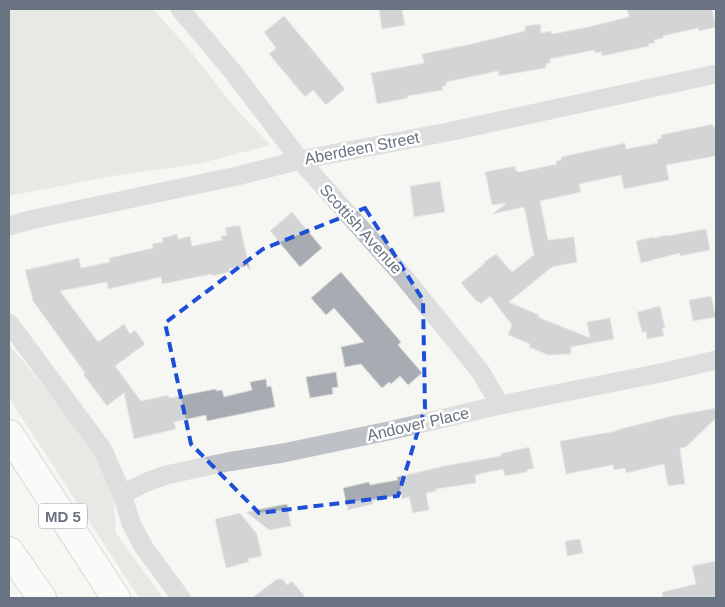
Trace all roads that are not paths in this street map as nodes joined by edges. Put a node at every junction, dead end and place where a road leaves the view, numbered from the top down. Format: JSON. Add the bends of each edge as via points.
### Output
{"nodes":[{"id":1,"x":180,"y":9,"type":"edge"},
{"id":2,"x":716,"y":74,"type":"edge"},
{"id":3,"x":300,"y":160,"type":"junction"},
{"id":4,"x":9,"y":226,"type":"edge"},
{"id":5,"x":9,"y":323,"type":"edge"},
{"id":6,"x":716,"y":360,"type":"edge"},
{"id":7,"x":500,"y":404,"type":"junction"},
{"id":8,"x":9,"y":434,"type":"edge"},
{"id":9,"x":122,"y":494,"type":"junction"},
{"id":10,"x":9,"y":550,"type":"edge"},
{"id":11,"x":42,"y":598,"type":"edge"},
{"id":12,"x":116,"y":598,"type":"edge"},
{"id":13,"x":181,"y":598,"type":"edge"}],
"edges":[{"from":1,"to":3,"type":"street","name":"Scottish Avenue"},
{"from":2,"to":3,"type":"street","name":"Aberdeen Street","via":[[448,132]]},
{"from":3,"to":4,"type":"street","name":"Aberdeen Street"},
{"from":3,"to":7,"type":"street","name":"Scottish Avenue","via":[[404,277],[480,370]]},
{"from":5,"to":9,"type":"street","via":[[102,450]]},
{"from":6,"to":7,"type":"street","name":"Andover Place"},
{"from":7,"to":9,"type":"street","name":"Andover Place","via":[[338,442],[166,475]]},
{"from":8,"to":12,"type":"highway","number":"MD 5"},
{"from":9,"to":13,"type":"street","via":[[143,546]]},
{"from":10,"to":11,"type":"highway"}]}
